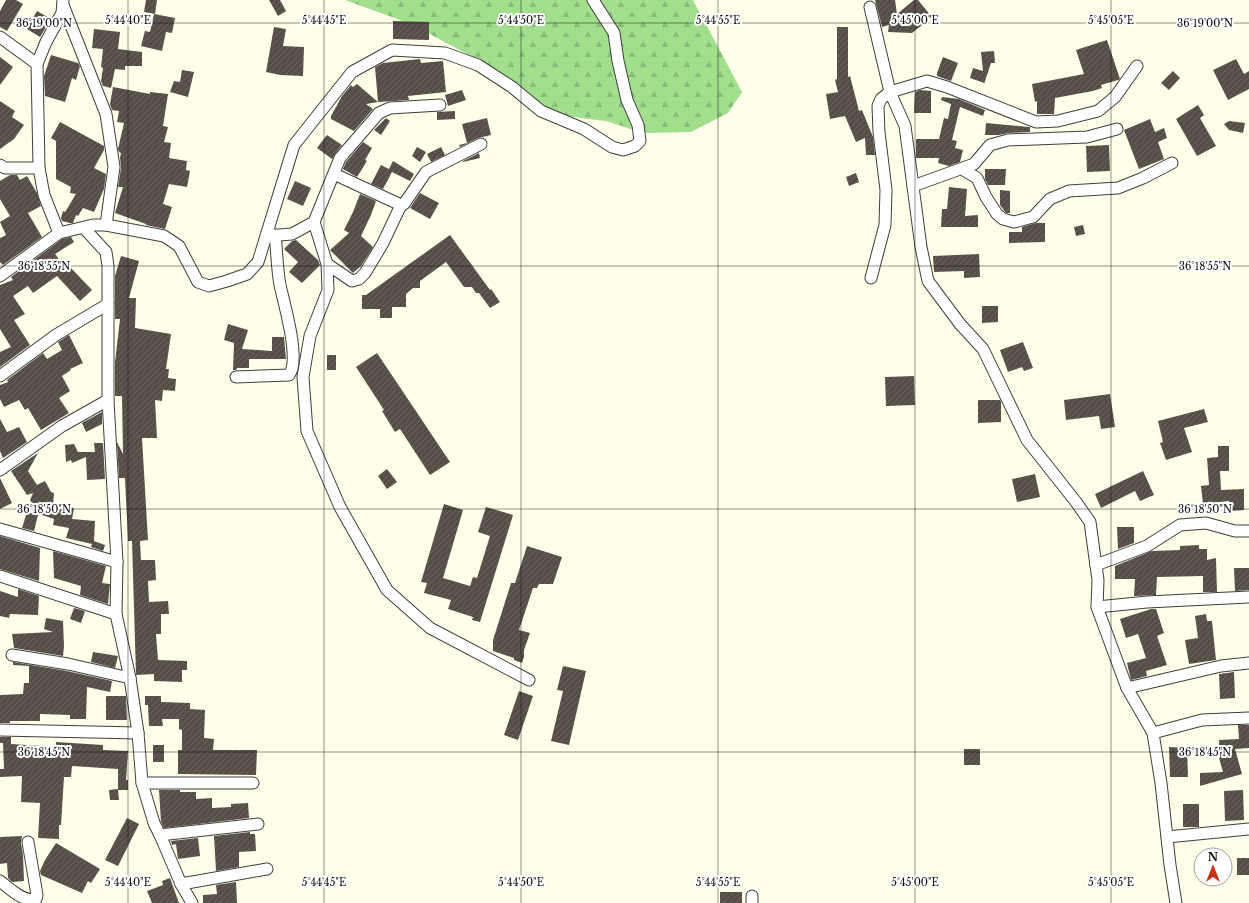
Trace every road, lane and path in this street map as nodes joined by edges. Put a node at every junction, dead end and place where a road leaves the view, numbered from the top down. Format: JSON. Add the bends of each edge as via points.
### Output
{"nodes":[{"id":1,"x":593,"y":0,"type":"edge"},
{"id":2,"x":63,"y":3,"type":"edge"},
{"id":3,"x":870,"y":7,"type":"dead end"},
{"id":4,"x":0,"y":37,"type":"edge"},
{"id":5,"x":37,"y":64,"type":"junction"},
{"id":6,"x":1138,"y":66,"type":"dead end"},
{"id":7,"x":890,"y":92,"type":"junction"},
{"id":8,"x":440,"y":105,"type":"dead end"},
{"id":9,"x":1117,"y":129,"type":"dead end"},
{"id":10,"x":481,"y":144,"type":"dead end"},
{"id":11,"x":1172,"y":163,"type":"dead end"},
{"id":12,"x":2,"y":168,"type":"edge"},
{"id":13,"x":39,"y":168,"type":"junction"},
{"id":14,"x":962,"y":169,"type":"junction"},
{"id":15,"x":334,"y":174,"type":"junction"},
{"id":16,"x":912,"y":186,"type":"junction"},
{"id":17,"x":401,"y":205,"type":"junction"},
{"id":18,"x":314,"y":222,"type":"junction"},
{"id":19,"x":106,"y":225,"type":"junction"},
{"id":20,"x":84,"y":228,"type":"junction"},
{"id":21,"x":58,"y":233,"type":"junction"},
{"id":22,"x":271,"y":236,"type":"junction"},
{"id":23,"x":327,"y":264,"type":"junction"},
{"id":24,"x":0,"y":276,"type":"edge"},
{"id":25,"x":871,"y":278,"type":"dead end"},
{"id":26,"x":108,"y":304,"type":"junction"},
{"id":27,"x":0,"y":376,"type":"edge"},
{"id":28,"x":236,"y":376,"type":"dead end"},
{"id":29,"x":108,"y":400,"type":"junction"},
{"id":30,"x":0,"y":470,"type":"edge"},
{"id":31,"x":0,"y":530,"type":"edge"},
{"id":32,"x":1249,"y":531,"type":"edge"},
{"id":33,"x":117,"y":562,"type":"junction"},
{"id":34,"x":1096,"y":565,"type":"junction"},
{"id":35,"x":0,"y":576,"type":"edge"},
{"id":36,"x":1249,"y":597,"type":"edge"},
{"id":37,"x":1097,"y":607,"type":"junction"},
{"id":38,"x":116,"y":614,"type":"junction"},
{"id":39,"x":12,"y":655,"type":"dead end"},
{"id":40,"x":1249,"y":663,"type":"edge"},
{"id":41,"x":130,"y":678,"type":"junction"},
{"id":42,"x":528,"y":680,"type":"dead end"},
{"id":43,"x":1126,"y":688,"type":"junction"},
{"id":44,"x":1249,"y":718,"type":"edge"},
{"id":45,"x":0,"y":730,"type":"edge"},
{"id":46,"x":1153,"y":732,"type":"junction"},
{"id":47,"x":138,"y":733,"type":"junction"},
{"id":48,"x":142,"y":783,"type":"junction"},
{"id":49,"x":253,"y":783,"type":"dead end"},
{"id":50,"x":258,"y":824,"type":"dead end"},
{"id":51,"x":1249,"y":829,"type":"edge"},
{"id":52,"x":160,"y":835,"type":"junction"},
{"id":53,"x":1168,"y":837,"type":"junction"},
{"id":54,"x":28,"y":842,"type":"dead end"},
{"id":55,"x":267,"y":869,"type":"dead end"},
{"id":56,"x":0,"y":881,"type":"edge"},
{"id":57,"x":182,"y":884,"type":"junction"},
{"id":58,"x":192,"y":903,"type":"edge"},
{"id":59,"x":1176,"y":903,"type":"edge"}],
"edges":[{"from":1,"to":22,"type":"street","via":[[614,33],[626,100],[638,125],[640,141],[635,146],[623,150],[612,147],[584,129],[541,111],[512,87],[478,65],[444,53],[392,50],[352,72],[294,145]]},
{"from":2,"to":5,"type":"street","via":[[58,20]]},
{"from":2,"to":19,"type":"street","via":[[106,114],[114,166]]},
{"from":3,"to":7,"type":"street"},
{"from":4,"to":5,"type":"street"},
{"from":5,"to":13,"type":"street"},
{"from":6,"to":7,"type":"street","via":[[1115,97],[1098,110],[1058,121],[1036,122],[926,81]]},
{"from":7,"to":16,"type":"street","via":[[905,126]]},
{"from":7,"to":25,"type":"street","via":[[881,99],[878,106],[886,190],[885,225]]},
{"from":8,"to":15,"type":"street","via":[[390,108],[379,113],[340,158]]},
{"from":9,"to":14,"type":"street","via":[[1087,137],[1008,140],[990,145],[974,164]]},
{"from":10,"to":17,"type":"street","via":[[426,172]]},
{"from":11,"to":14,"type":"street","via":[[1118,188],[1070,191],[1050,199],[1033,217],[1014,222],[996,214],[977,178]]},
{"from":12,"to":13,"type":"street"},
{"from":13,"to":21,"type":"street","via":[[44,195]]},
{"from":14,"to":16,"type":"street"},
{"from":15,"to":17,"type":"street"},
{"from":15,"to":18,"type":"street"},
{"from":16,"to":34,"type":"street","via":[[928,281],[960,324],[983,349],[1027,440],[1090,522]]},
{"from":17,"to":23,"type":"street","via":[[366,273],[359,279],[352,281]]},
{"from":18,"to":22,"type":"street","via":[[292,234]]},
{"from":18,"to":23,"type":"street"},
{"from":19,"to":20,"type":"street"},
{"from":19,"to":22,"type":"street","via":[[164,236],[179,246],[198,282],[209,286],[247,274],[258,262]]},
{"from":20,"to":21,"type":"street"},
{"from":20,"to":26,"type":"street","via":[[106,252]]},
{"from":21,"to":24,"type":"street"},
{"from":22,"to":28,"type":"street","via":[[293,343],[292,371],[289,375]]},
{"from":23,"to":42,"type":"street","via":[[328,290],[310,336],[303,376],[307,432],[340,507],[387,590],[430,628]]},
{"from":26,"to":27,"type":"street","via":[[56,335]]},
{"from":26,"to":29,"type":"street"},
{"from":29,"to":30,"type":"street","via":[[62,426]]},
{"from":29,"to":33,"type":"street"},
{"from":31,"to":33,"type":"street"},
{"from":32,"to":34,"type":"street","via":[[1235,531],[1206,523],[1180,525],[1147,546]]},
{"from":33,"to":38,"type":"street"},
{"from":34,"to":37,"type":"street"},
{"from":35,"to":38,"type":"street"},
{"from":36,"to":37,"type":"street"},
{"from":37,"to":43,"type":"street"},
{"from":38,"to":41,"type":"street"},
{"from":39,"to":41,"type":"street"},
{"from":40,"to":43,"type":"street","via":[[1221,666]]},
{"from":41,"to":47,"type":"street"},
{"from":43,"to":46,"type":"street"},
{"from":44,"to":46,"type":"street","via":[[1202,720]]},
{"from":45,"to":47,"type":"street"},
{"from":46,"to":53,"type":"street"},
{"from":47,"to":48,"type":"street"},
{"from":48,"to":49,"type":"street"},
{"from":48,"to":52,"type":"street"},
{"from":50,"to":52,"type":"street"},
{"from":51,"to":53,"type":"street"},
{"from":52,"to":57,"type":"street"},
{"from":53,"to":59,"type":"street"},
{"from":54,"to":56,"type":"street","via":[[36,899],[25,899]]},
{"from":55,"to":57,"type":"street"},
{"from":57,"to":58,"type":"street"}]}
